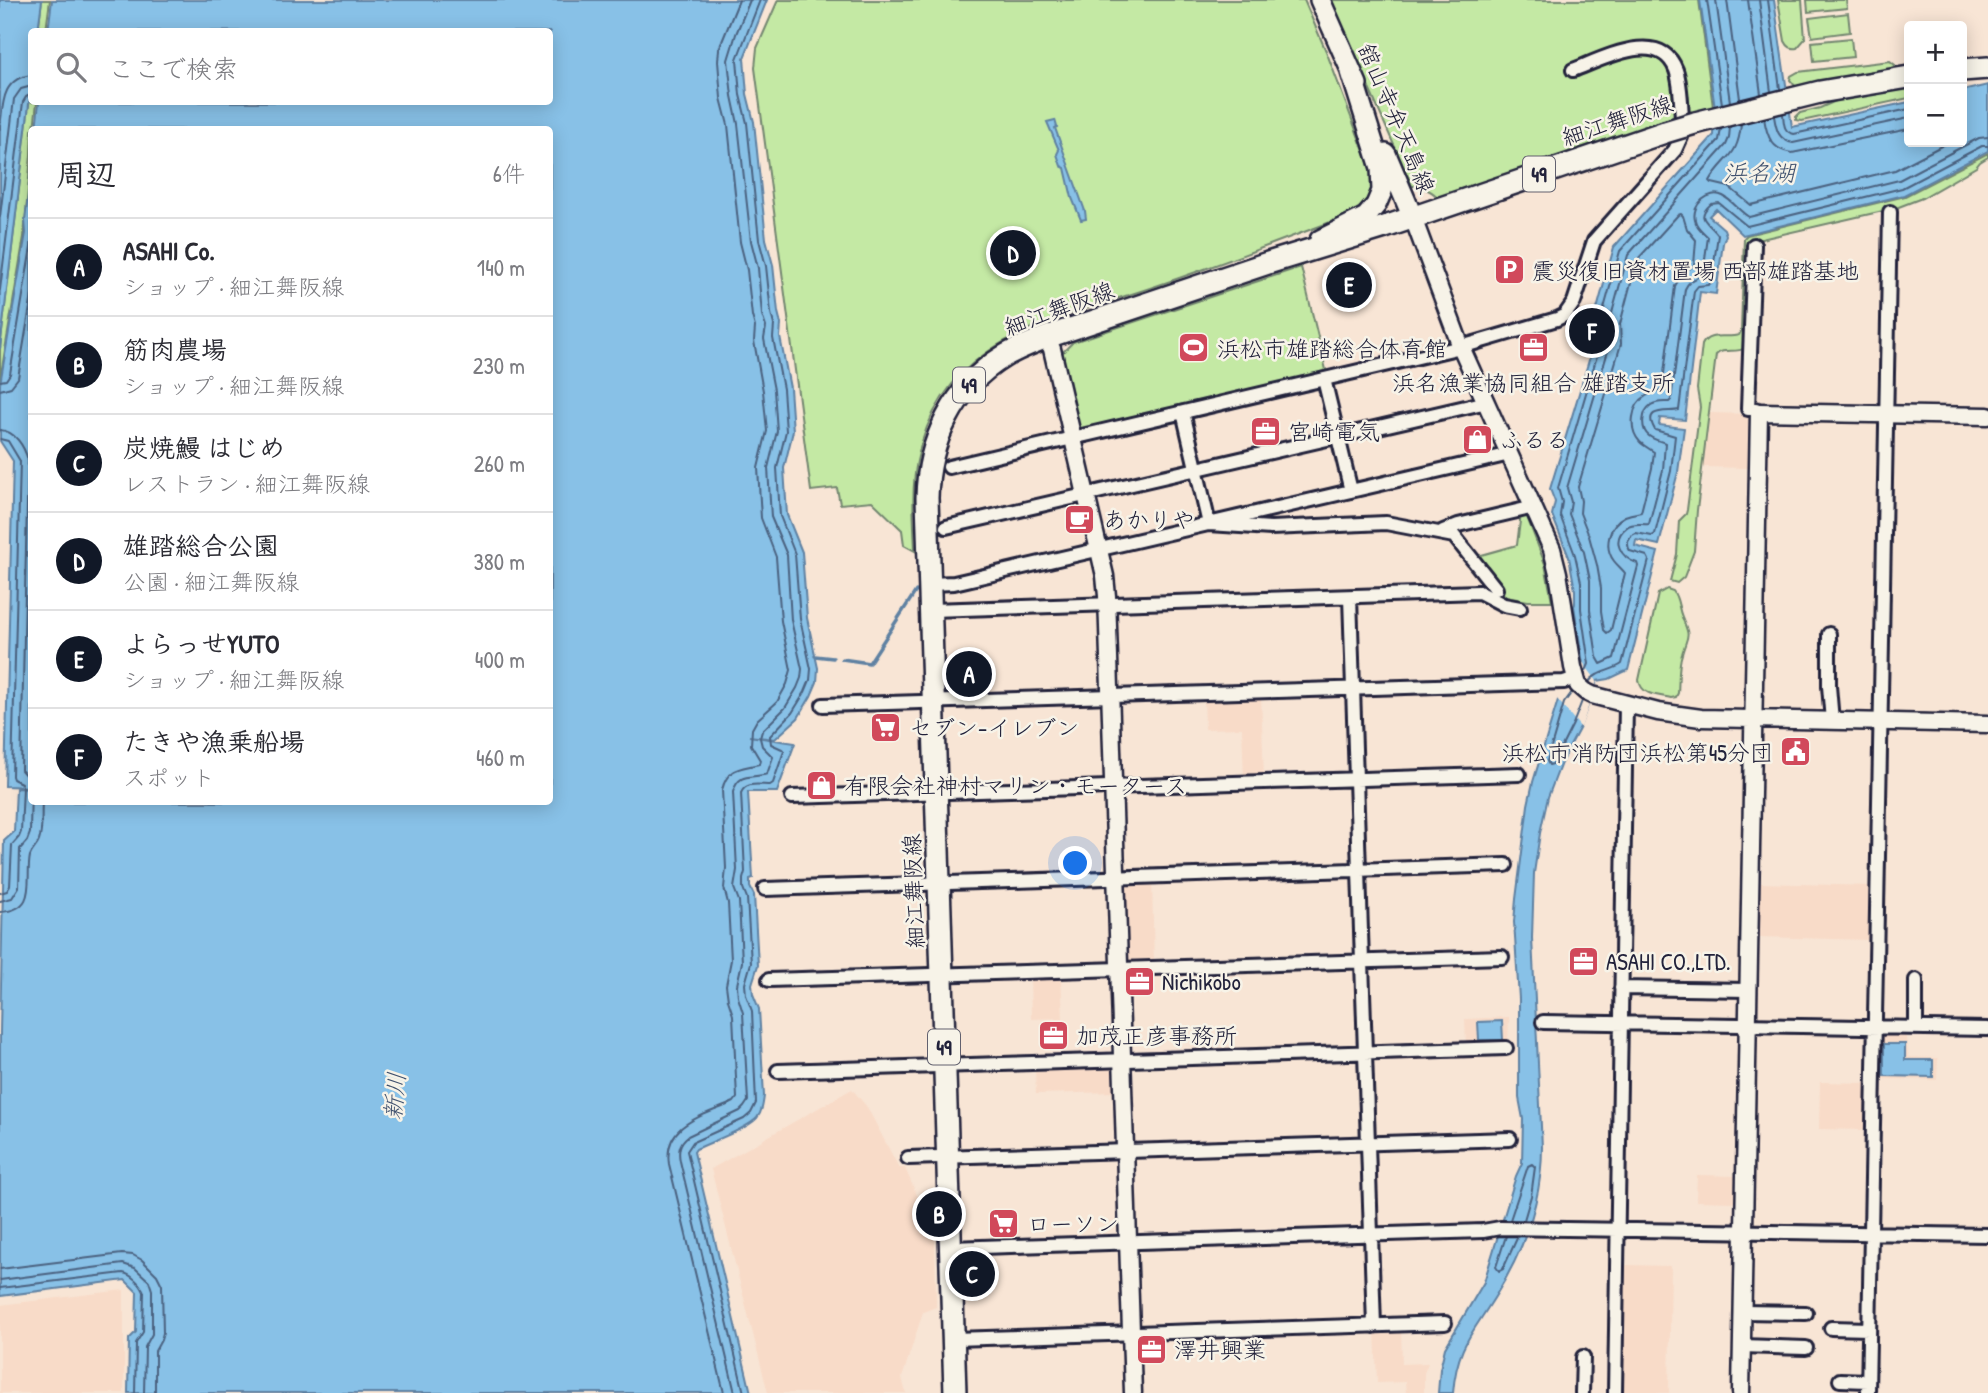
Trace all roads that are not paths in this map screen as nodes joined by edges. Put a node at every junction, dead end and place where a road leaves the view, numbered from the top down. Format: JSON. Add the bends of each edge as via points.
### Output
{"nodes":[{"id":1,"x":1320,"y":0,"type":"edge"},
{"id":2,"x":1988,"y":68,"type":"edge"},
{"id":3,"x":1573,"y":69,"type":"dead end"},
{"id":4,"x":1967,"y":70,"type":"edge"},
{"id":5,"x":1351,"y":72,"type":"junction"},
{"id":6,"x":1904,"y":77,"type":"edge"},
{"id":7,"x":1686,"y":126,"type":"junction"},
{"id":8,"x":1890,"y":212,"type":"dead end"},
{"id":9,"x":1413,"y":218,"type":"junction"},
{"id":10,"x":1754,"y":245,"type":"dead end"},
{"id":11,"x":1268,"y":263,"type":"junction"},
{"id":12,"x":1047,"y":337,"type":"junction"},
{"id":13,"x":1461,"y":347,"type":"junction"},
{"id":14,"x":1324,"y":379,"type":"junction"},
{"id":15,"x":1487,"y":402,"type":"junction"},
{"id":16,"x":1183,"y":412,"type":"junction"},
{"id":17,"x":1759,"y":412,"type":"junction"},
{"id":18,"x":1886,"y":415,"type":"junction"},
{"id":19,"x":1988,"y":416,"type":"edge"},
{"id":20,"x":1338,"y":436,"type":"junction"},
{"id":21,"x":1073,"y":438,"type":"junction"},
{"id":22,"x":1510,"y":454,"type":"junction"},
{"id":23,"x":949,"y":467,"type":"dead end"},
{"id":24,"x":1196,"y":468,"type":"junction"},
{"id":25,"x":1351,"y":491,"type":"junction"},
{"id":26,"x":1086,"y":494,"type":"junction"},
{"id":27,"x":1534,"y":507,"type":"junction"},
{"id":28,"x":1209,"y":524,"type":"junction"},
{"id":29,"x":946,"y":527,"type":"dead end"},
{"id":30,"x":1443,"y":534,"type":"junction"},
{"id":31,"x":1099,"y":549,"type":"junction"},
{"id":32,"x":930,"y":584,"type":"junction"},
{"id":33,"x":1496,"y":589,"type":"dead end"},
{"id":34,"x":1350,"y":597,"type":"junction"},
{"id":35,"x":1108,"y":605,"type":"junction"},
{"id":36,"x":1520,"y":608,"type":"dead end"},
{"id":37,"x":930,"y":610,"type":"junction"},
{"id":38,"x":1829,"y":634,"type":"dead end"},
{"id":39,"x":1571,"y":674,"type":"junction"},
{"id":40,"x":1353,"y":688,"type":"junction"},
{"id":41,"x":1111,"y":695,"type":"junction"},
{"id":42,"x":933,"y":701,"type":"junction"},
{"id":43,"x":823,"y":705,"type":"dead end"},
{"id":44,"x":1626,"y":705,"type":"junction"},
{"id":45,"x":1753,"y":719,"type":"junction"},
{"id":46,"x":1832,"y":721,"type":"junction"},
{"id":47,"x":1880,"y":722,"type":"junction"},
{"id":48,"x":1988,"y":724,"type":"edge"},
{"id":49,"x":1519,"y":774,"type":"dead end"},
{"id":50,"x":1356,"y":779,"type":"junction"},
{"id":51,"x":1114,"y":787,"type":"junction"},
{"id":52,"x":936,"y":793,"type":"junction"},
{"id":53,"x":792,"y":797,"type":"dead end"},
{"id":54,"x":1506,"y":865,"type":"dead end"},
{"id":55,"x":1359,"y":870,"type":"junction"},
{"id":56,"x":1117,"y":878,"type":"junction"},
{"id":57,"x":939,"y":884,"type":"junction"},
{"id":58,"x":765,"y":889,"type":"dead end"},
{"id":59,"x":1502,"y":957,"type":"dead end"},
{"id":60,"x":1362,"y":961,"type":"junction"},
{"id":61,"x":1120,"y":969,"type":"junction"},
{"id":62,"x":942,"y":975,"type":"junction"},
{"id":63,"x":769,"y":980,"type":"dead end"},
{"id":64,"x":1916,"y":980,"type":"dead end"},
{"id":65,"x":1621,"y":988,"type":"junction"},
{"id":66,"x":1748,"y":990,"type":"junction"},
{"id":67,"x":1543,"y":1022,"type":"dead end"},
{"id":68,"x":1621,"y":1023,"type":"junction"},
{"id":69,"x":1748,"y":1025,"type":"junction"},
{"id":70,"x":1875,"y":1027,"type":"junction"},
{"id":71,"x":1916,"y":1028,"type":"junction"},
{"id":72,"x":1988,"y":1029,"type":"edge"},
{"id":73,"x":1506,"y":1048,"type":"dead end"},
{"id":74,"x":1365,"y":1052,"type":"junction"},
{"id":75,"x":1123,"y":1060,"type":"junction"},
{"id":76,"x":945,"y":1066,"type":"junction"},
{"id":77,"x":778,"y":1071,"type":"dead end"},
{"id":78,"x":1510,"y":1139,"type":"dead end"},
{"id":79,"x":1368,"y":1144,"type":"junction"},
{"id":80,"x":1126,"y":1151,"type":"junction"},
{"id":81,"x":948,"y":1157,"type":"junction"},
{"id":82,"x":908,"y":1158,"type":"dead end"},
{"id":83,"x":1618,"y":1229,"type":"junction"},
{"id":84,"x":1744,"y":1231,"type":"junction"},
{"id":85,"x":1871,"y":1233,"type":"junction"},
{"id":86,"x":1371,"y":1234,"type":"junction"},
{"id":87,"x":1988,"y":1235,"type":"edge"},
{"id":88,"x":1129,"y":1242,"type":"junction"},
{"id":89,"x":951,"y":1248,"type":"junction"},
{"id":90,"x":1743,"y":1312,"type":"junction"},
{"id":91,"x":1806,"y":1313,"type":"dead end"},
{"id":92,"x":1445,"y":1324,"type":"dead end"},
{"id":93,"x":1374,"y":1326,"type":"junction"},
{"id":94,"x":1831,"y":1328,"type":"dead end"},
{"id":95,"x":1869,"y":1329,"type":"junction"},
{"id":96,"x":1132,"y":1334,"type":"junction"},
{"id":97,"x":954,"y":1339,"type":"junction"},
{"id":98,"x":1742,"y":1346,"type":"junction"},
{"id":99,"x":1806,"y":1348,"type":"dead end"},
{"id":100,"x":1583,"y":1357,"type":"dead end"},
{"id":101,"x":1840,"y":1380,"type":"dead end"},
{"id":102,"x":1868,"y":1387,"type":"edge"},
{"id":103,"x":955,"y":1393,"type":"edge"},
{"id":104,"x":1133,"y":1393,"type":"edge"},
{"id":105,"x":1582,"y":1393,"type":"edge"},
{"id":106,"x":1615,"y":1393,"type":"edge"},
{"id":107,"x":1741,"y":1393,"type":"edge"}],
"edges":[{"from":1,"to":5,"type":"main road","name":"舘山寺弁天島線"},
{"from":2,"to":4,"type":"main road"},
{"from":3,"to":7,"type":"street","via":[[1640,47],[1661,52],[1677,74]]},
{"from":5,"to":9,"type":"main road","name":"舘山寺弁天島線"},
{"from":5,"to":11,"type":"main road","via":[[1381,168],[1380,198],[1360,221]]},
{"from":6,"to":7,"type":"main road","name":"細江舞阪線","number":"49","via":[[1795,97]]},
{"from":7,"to":9,"type":"main road","name":"細江舞阪線","number":"49"},
{"from":7,"to":13,"type":"street","via":[[1675,150],[1590,248],[1574,302],[1565,315]]},
{"from":8,"to":18,"type":"street"},
{"from":9,"to":11,"type":"main road","name":"細江舞阪線","number":"49"},
{"from":9,"to":13,"type":"street"},
{"from":10,"to":17,"type":"street","via":[[1748,409]]},
{"from":11,"to":12,"type":"main road","name":"細江舞阪線","number":"49"},
{"from":12,"to":21,"type":"street"},
{"from":12,"to":32,"type":"main road","name":"細江舞阪線","number":"49","via":[[985,370],[961,394],[944,422],[928,476]]},
{"from":13,"to":14,"type":"street"},
{"from":13,"to":15,"type":"street"},
{"from":14,"to":16,"type":"street"},
{"from":14,"to":20,"type":"street"},
{"from":15,"to":20,"type":"street"},
{"from":15,"to":22,"type":"street"},
{"from":16,"to":21,"type":"street"},
{"from":16,"to":24,"type":"street"},
{"from":17,"to":18,"type":"street"},
{"from":17,"to":45,"type":"street"},
{"from":18,"to":19,"type":"street"},
{"from":18,"to":47,"type":"street"},
{"from":20,"to":24,"type":"street"},
{"from":20,"to":25,"type":"street"},
{"from":21,"to":23,"type":"street"},
{"from":21,"to":26,"type":"street"},
{"from":22,"to":25,"type":"street"},
{"from":22,"to":27,"type":"street"},
{"from":24,"to":26,"type":"street"},
{"from":24,"to":28,"type":"street"},
{"from":25,"to":28,"type":"street"},
{"from":26,"to":29,"type":"street"},
{"from":26,"to":31,"type":"street"},
{"from":27,"to":30,"type":"street","via":[[1458,525]]},
{"from":27,"to":39,"type":"street","via":[[1558,573]]},
{"from":28,"to":30,"type":"street","via":[[1271,528],[1386,523]]},
{"from":28,"to":31,"type":"street"},
{"from":30,"to":33,"type":"street","via":[[1454,536]]},
{"from":31,"to":32,"type":"street","via":[[954,583]]},
{"from":31,"to":35,"type":"street"},
{"from":32,"to":37,"type":"main road","name":"細江舞阪線","number":"49"},
{"from":34,"to":35,"type":"street"},
{"from":34,"to":36,"type":"street","via":[[1479,593]]},
{"from":34,"to":40,"type":"street"},
{"from":35,"to":37,"type":"street"},
{"from":35,"to":41,"type":"street"},
{"from":37,"to":42,"type":"main road","name":"細江舞阪線","number":"49"},
{"from":38,"to":46,"type":"street"},
{"from":39,"to":40,"type":"street"},
{"from":39,"to":44,"type":"street","via":[[1580,688],[1592,695]]},
{"from":40,"to":41,"type":"street"},
{"from":40,"to":50,"type":"street"},
{"from":41,"to":42,"type":"street"},
{"from":41,"to":51,"type":"street"},
{"from":42,"to":43,"type":"street"},
{"from":42,"to":52,"type":"main road","name":"細江舞阪線","number":"49"},
{"from":44,"to":45,"type":"street","via":[[1690,718]]},
{"from":44,"to":65,"type":"street"},
{"from":45,"to":46,"type":"street"},
{"from":45,"to":66,"type":"street"},
{"from":46,"to":47,"type":"street"},
{"from":47,"to":48,"type":"street"},
{"from":47,"to":70,"type":"street"},
{"from":49,"to":50,"type":"street"},
{"from":50,"to":51,"type":"street"},
{"from":50,"to":55,"type":"street"},
{"from":51,"to":52,"type":"street"},
{"from":51,"to":56,"type":"street"},
{"from":52,"to":53,"type":"street"},
{"from":52,"to":57,"type":"main road","name":"細江舞阪線","number":"49"},
{"from":54,"to":55,"type":"street"},
{"from":55,"to":56,"type":"street"},
{"from":55,"to":60,"type":"street"},
{"from":56,"to":57,"type":"street"},
{"from":56,"to":61,"type":"street"},
{"from":57,"to":58,"type":"street"},
{"from":57,"to":62,"type":"main road","name":"細江舞阪線","number":"49"},
{"from":59,"to":60,"type":"street"},
{"from":60,"to":61,"type":"street"},
{"from":60,"to":74,"type":"street"},
{"from":61,"to":62,"type":"street"},
{"from":61,"to":75,"type":"street"},
{"from":62,"to":63,"type":"street"},
{"from":62,"to":76,"type":"main road","name":"細江舞阪線","number":"49"},
{"from":64,"to":71,"type":"street"},
{"from":65,"to":66,"type":"street"},
{"from":65,"to":68,"type":"street"},
{"from":66,"to":69,"type":"street"},
{"from":67,"to":68,"type":"street"},
{"from":68,"to":69,"type":"street"},
{"from":68,"to":83,"type":"street"},
{"from":69,"to":70,"type":"street"},
{"from":69,"to":84,"type":"street"},
{"from":70,"to":71,"type":"street"},
{"from":70,"to":85,"type":"street"},
{"from":71,"to":72,"type":"street"},
{"from":73,"to":74,"type":"street"},
{"from":74,"to":75,"type":"street"},
{"from":74,"to":79,"type":"street"},
{"from":75,"to":76,"type":"street"},
{"from":75,"to":80,"type":"street"},
{"from":76,"to":77,"type":"street"},
{"from":76,"to":81,"type":"main road","name":"細江舞阪線","number":"49"},
{"from":78,"to":79,"type":"street"},
{"from":79,"to":80,"type":"street"},
{"from":79,"to":86,"type":"street"},
{"from":80,"to":81,"type":"street"},
{"from":80,"to":88,"type":"street"},
{"from":81,"to":82,"type":"street"},
{"from":81,"to":89,"type":"main road","name":"細江舞阪線","number":"49"},
{"from":83,"to":84,"type":"street"},
{"from":83,"to":86,"type":"street"},
{"from":83,"to":106,"type":"street"},
{"from":84,"to":85,"type":"street"},
{"from":84,"to":90,"type":"street"},
{"from":85,"to":87,"type":"street"},
{"from":85,"to":95,"type":"street"},
{"from":86,"to":88,"type":"street"},
{"from":86,"to":93,"type":"street"},
{"from":88,"to":89,"type":"street"},
{"from":88,"to":96,"type":"street"},
{"from":89,"to":97,"type":"main road","name":"細江舞阪線","number":"49"},
{"from":90,"to":91,"type":"street"},
{"from":90,"to":98,"type":"street"},
{"from":92,"to":93,"type":"street"},
{"from":93,"to":96,"type":"street"},
{"from":94,"to":95,"type":"street"},
{"from":95,"to":102,"type":"street"},
{"from":96,"to":97,"type":"street"},
{"from":96,"to":104,"type":"street"},
{"from":97,"to":103,"type":"main road","name":"細江舞阪線","number":"49"},
{"from":98,"to":99,"type":"street"},
{"from":98,"to":107,"type":"street"},
{"from":100,"to":105,"type":"street"},
{"from":101,"to":102,"type":"street"}]}
